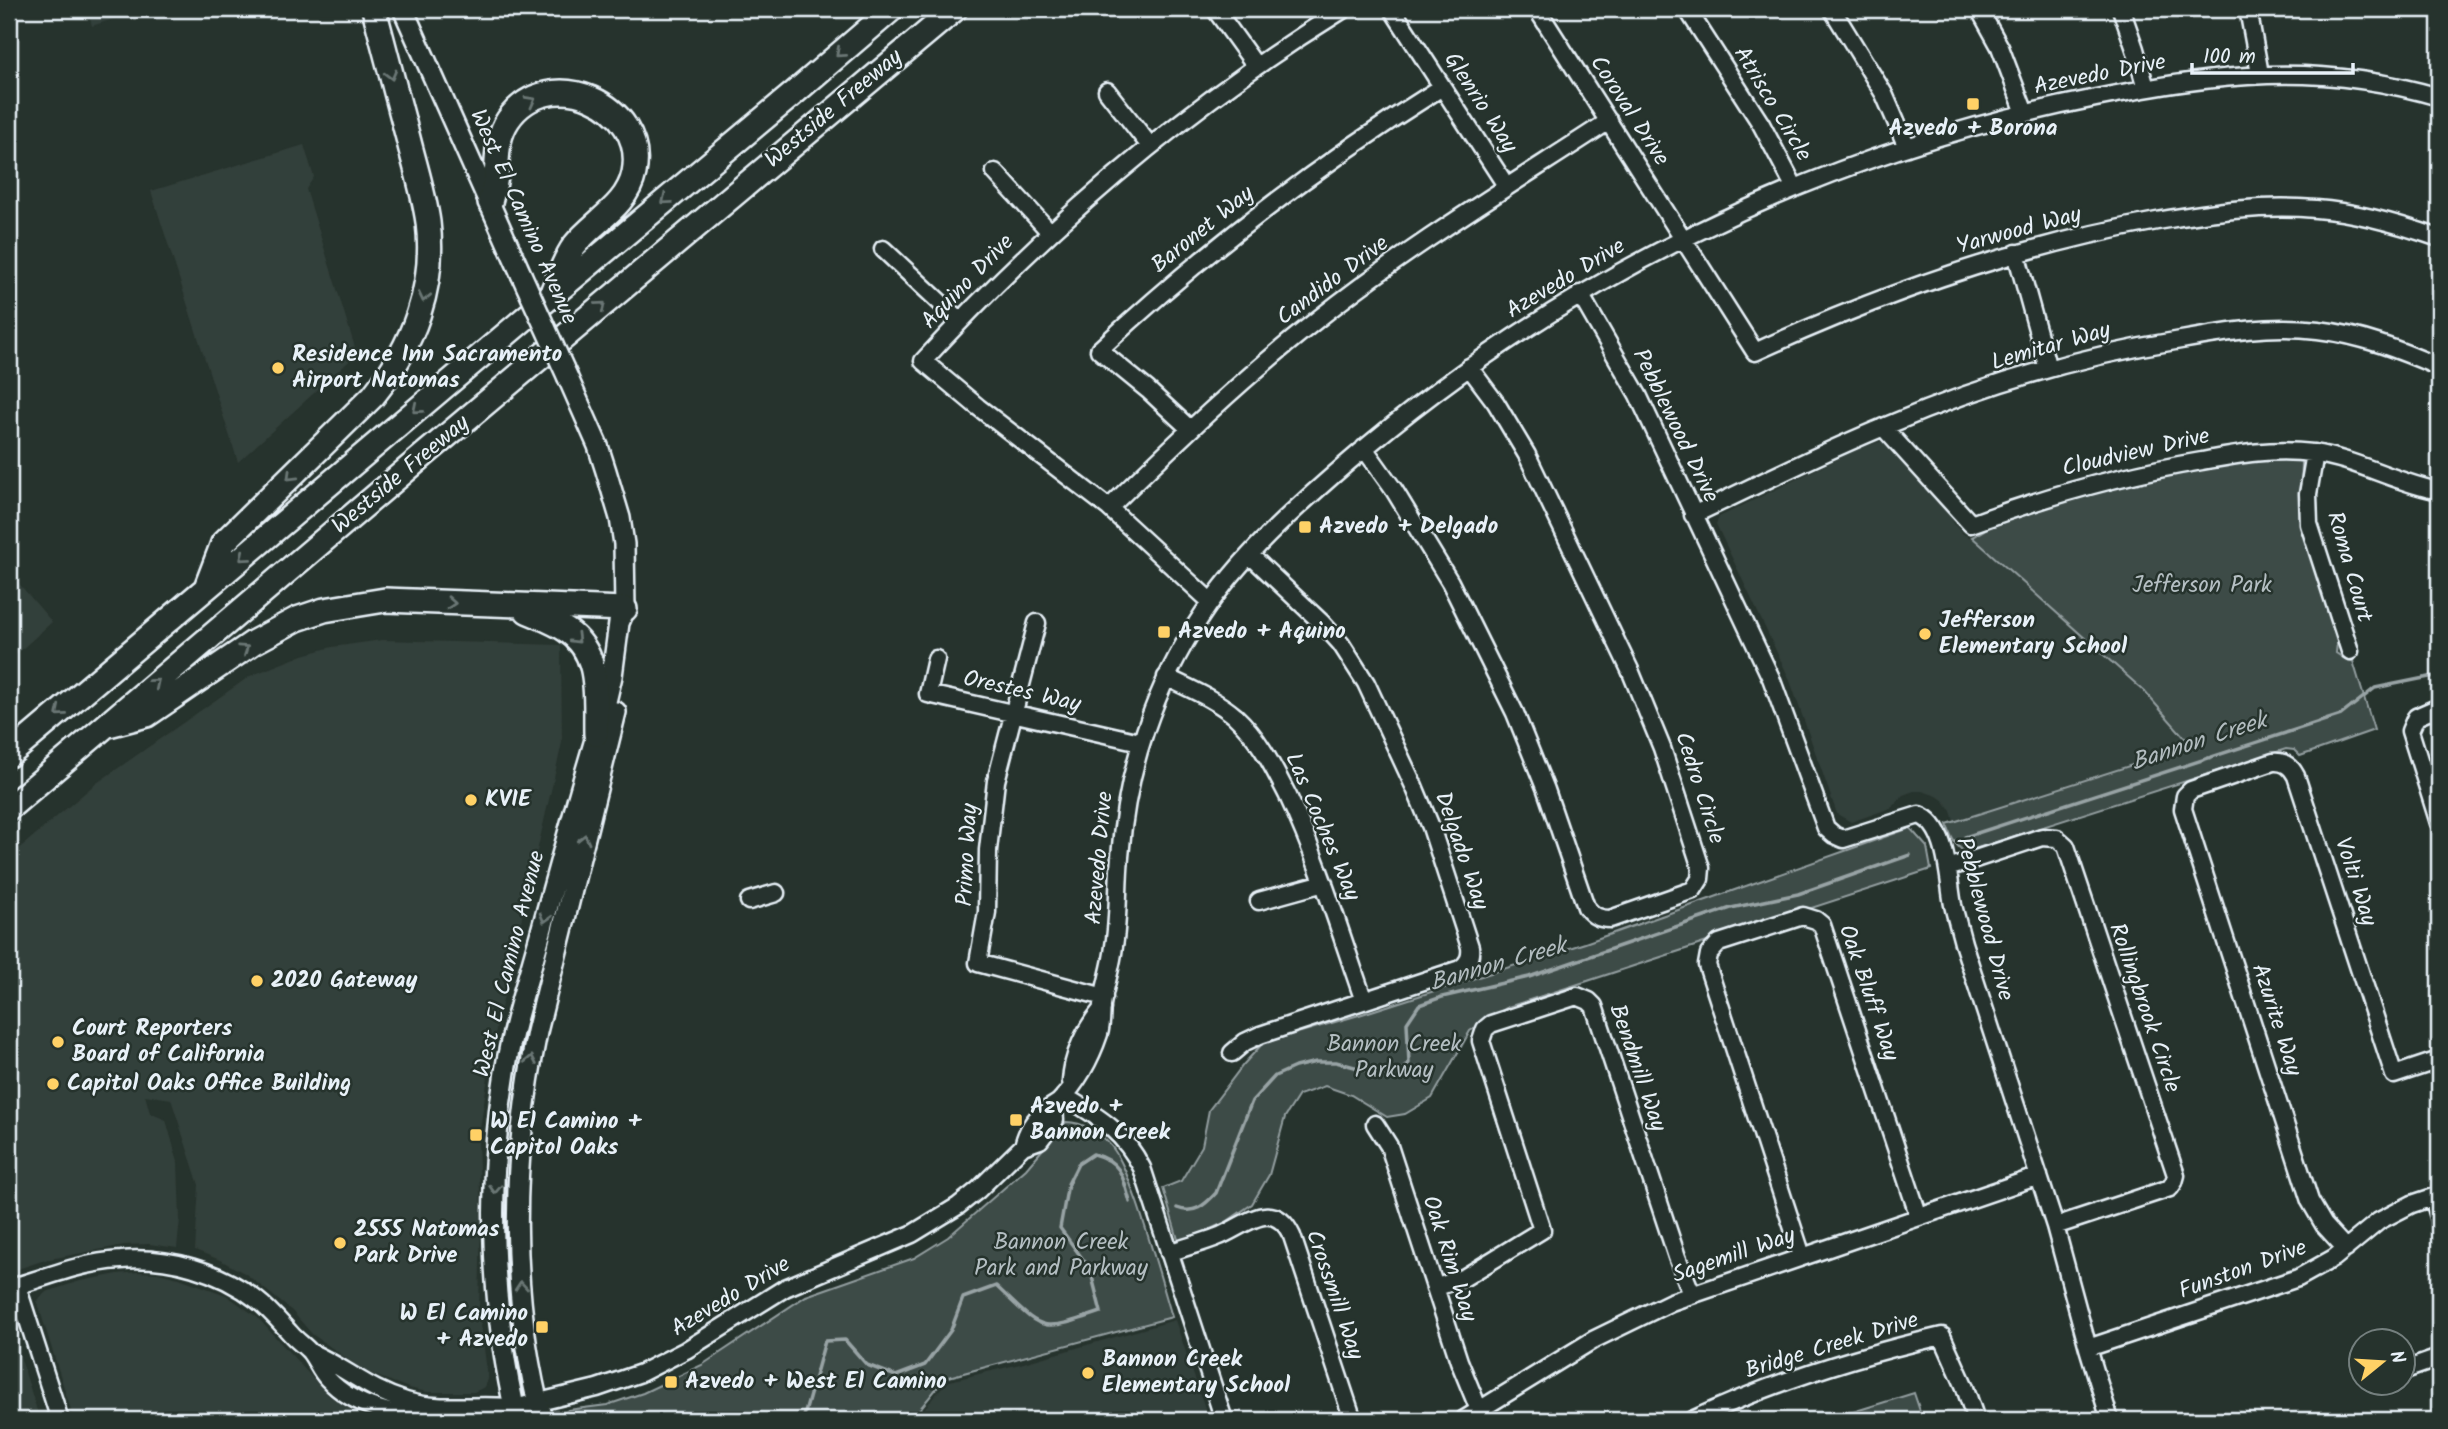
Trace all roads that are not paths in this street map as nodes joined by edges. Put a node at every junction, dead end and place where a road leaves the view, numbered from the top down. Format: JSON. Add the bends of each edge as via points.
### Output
{"nodes":[{"id":1,"x":374,"y":9,"type":"edge"},
{"id":2,"x":403,"y":9,"type":"edge"},
{"id":3,"x":892,"y":9,"type":"edge"},
{"id":4,"x":955,"y":9,"type":"edge"},
{"id":5,"x":1215,"y":9,"type":"edge"},
{"id":6,"x":1344,"y":9,"type":"edge"},
{"id":7,"x":1392,"y":9,"type":"edge"},
{"id":8,"x":1537,"y":9,"type":"edge"},
{"id":9,"x":1687,"y":9,"type":"edge"},
{"id":10,"x":1832,"y":9,"type":"edge"},
{"id":11,"x":1979,"y":9,"type":"edge"},
{"id":12,"x":2121,"y":9,"type":"edge"},
{"id":13,"x":2248,"y":9,"type":"edge"},
{"id":14,"x":1256,"y":66,"type":"junction"},
{"id":15,"x":2260,"y":74,"type":"junction"},
{"id":16,"x":1442,"y":87,"type":"junction"},
{"id":17,"x":2146,"y":88,"type":"junction"},
{"id":18,"x":1107,"y":91,"type":"dead end"},
{"id":19,"x":2439,"y":97,"type":"edge"},
{"id":20,"x":2025,"y":113,"type":"junction"},
{"id":21,"x":1609,"y":121,"type":"junction"},
{"id":22,"x":1150,"y":146,"type":"junction"},
{"id":23,"x":1907,"y":147,"type":"junction"},
{"id":24,"x":995,"y":172,"type":"dead end"},
{"id":25,"x":1507,"y":187,"type":"junction"},
{"id":26,"x":1795,"y":188,"type":"junction"},
{"id":27,"x":490,"y":202,"type":"junction"},
{"id":28,"x":1050,"y":232,"type":"junction"},
{"id":29,"x":1684,"y":238,"type":"junction"},
{"id":30,"x":2439,"y":238,"type":"edge"},
{"id":31,"x":883,"y":249,"type":"dead end"},
{"id":32,"x":2016,"y":253,"type":"junction"},
{"id":33,"x":1580,"y":294,"type":"junction"},
{"id":34,"x":549,"y":298,"type":"junction"},
{"id":35,"x":960,"y":321,"type":"junction"},
{"id":36,"x":1469,"y":367,"type":"junction"},
{"id":37,"x":2439,"y":367,"type":"edge"},
{"id":38,"x":2048,"y":369,"type":"junction"},
{"id":39,"x":1883,"y":427,"type":"junction"},
{"id":40,"x":1190,"y":429,"type":"junction"},
{"id":41,"x":1364,"y":448,"type":"junction"},
{"id":42,"x":2315,"y":453,"type":"junction"},
{"id":43,"x":2439,"y":491,"type":"edge"},
{"id":44,"x":1109,"y":508,"type":"junction"},
{"id":45,"x":1693,"y":515,"type":"junction"},
{"id":46,"x":1250,"y":555,"type":"junction"},
{"id":47,"x":206,"y":588,"type":"junction"},
{"id":48,"x":1211,"y":602,"type":"junction"},
{"id":49,"x":517,"y":607,"type":"junction"},
{"id":50,"x":625,"y":609,"type":"junction"},
{"id":51,"x":1037,"y":623,"type":"dead end"},
{"id":52,"x":2350,"y":651,"type":"dead end"},
{"id":53,"x":936,"y":659,"type":"dead end"},
{"id":54,"x":1166,"y":677,"type":"junction"},
{"id":55,"x":2439,"y":707,"type":"edge"},
{"id":56,"x":1012,"y":713,"type":"junction"},
{"id":57,"x":103,"y":727,"type":"junction"},
{"id":58,"x":596,"y":734,"type":"junction"},
{"id":59,"x":1140,"y":743,"type":"junction"},
{"id":60,"x":9,"y":755,"type":"edge"},
{"id":61,"x":2185,"y":796,"type":"joint"},
{"id":62,"x":9,"y":808,"type":"edge"},
{"id":63,"x":2439,"y":823,"type":"edge"},
{"id":64,"x":1948,"y":868,"type":"junction"},
{"id":65,"x":1324,"y":883,"type":"junction"},
{"id":66,"x":776,"y":893,"type":"dead end"},
{"id":67,"x":749,"y":901,"type":"dead end"},
{"id":68,"x":1259,"y":901,"type":"dead end"},
{"id":69,"x":1364,"y":1001,"type":"junction"},
{"id":70,"x":1103,"y":1003,"type":"junction"},
{"id":71,"x":1232,"y":1053,"type":"dead end"},
{"id":72,"x":2439,"y":1060,"type":"edge"},
{"id":73,"x":1063,"y":1097,"type":"junction"},
{"id":74,"x":1375,"y":1124,"type":"dead end"},
{"id":75,"x":2039,"y":1176,"type":"junction"},
{"id":76,"x":2436,"y":1196,"type":"edge"},
{"id":77,"x":1919,"y":1217,"type":"junction"},
{"id":78,"x":2439,"y":1217,"type":"edge"},
{"id":79,"x":2055,"y":1226,"type":"junction"},
{"id":80,"x":2346,"y":1249,"type":"junction"},
{"id":81,"x":1170,"y":1252,"type":"junction"},
{"id":82,"x":1802,"y":1256,"type":"junction"},
{"id":83,"x":1435,"y":1288,"type":"junction"},
{"id":84,"x":1692,"y":1294,"type":"junction"},
{"id":85,"x":2088,"y":1349,"type":"junction"},
{"id":86,"x":310,"y":1352,"type":"junction"},
{"id":87,"x":2439,"y":1358,"type":"edge"},
{"id":88,"x":2416,"y":1366,"type":"edge"},
{"id":89,"x":1479,"y":1410,"type":"junction"},
{"id":90,"x":539,"y":1411,"type":"edge"},
{"id":91,"x":515,"y":1414,"type":"edge"},
{"id":92,"x":60,"y":1420,"type":"edge"},
{"id":93,"x":436,"y":1420,"type":"edge"},
{"id":94,"x":459,"y":1420,"type":"edge"},
{"id":95,"x":1224,"y":1420,"type":"edge"},
{"id":96,"x":1353,"y":1420,"type":"edge"},
{"id":97,"x":1463,"y":1420,"type":"edge"},
{"id":98,"x":1692,"y":1420,"type":"edge"},
{"id":99,"x":1976,"y":1420,"type":"edge"},
{"id":100,"x":2110,"y":1420,"type":"edge"}],
"edges":[{"from":1,"to":47,"type":"highway","one_way":true,"via":[[425,204],[430,250],[421,310],[388,377],[223,543]]},
{"from":2,"to":27,"type":"main road","name":"West El Camino Avenue"},
{"from":3,"to":34,"type":"highway","name":"Westside Freeway","one_way":true},
{"from":57,"to":4,"type":"highway","name":"Westside Freeway","one_way":true},
{"from":5,"to":14,"type":"street"},
{"from":6,"to":14,"type":"street","name":"Aquino Drive"},
{"from":7,"to":16,"type":"street","name":"Glenrio Way"},
{"from":8,"to":21,"type":"street","name":"Coroval Drive"},
{"from":9,"to":26,"type":"street","name":"Atrisco Circle","via":[[1761,124]]},
{"from":10,"to":23,"type":"street","via":[[1885,94]]},
{"from":11,"to":20,"type":"street","via":[[2000,47]]},
{"from":12,"to":17,"type":"street"},
{"from":13,"to":15,"type":"street"},
{"from":14,"to":22,"type":"street","name":"Aquino Drive"},
{"from":15,"to":17,"type":"street","name":"Azevedo Drive"},
{"from":15,"to":19,"type":"street","name":"Azevedo Drive","via":[[2336,76]]},
{"from":16,"to":25,"type":"street","name":"Glenrio Way"},
{"from":16,"to":40,"type":"street","name":"Baronet Way","via":[[1264,208],[1099,350]]},
{"from":17,"to":20,"type":"street","name":"Azevedo Drive"},
{"from":18,"to":22,"type":"street"},
{"from":20,"to":23,"type":"street","name":"Azevedo Drive"},
{"from":21,"to":25,"type":"street","name":"Candido Drive"},
{"from":21,"to":29,"type":"street","name":"Coroval Drive"},
{"from":22,"to":28,"type":"street","name":"Aquino Drive"},
{"from":23,"to":26,"type":"street","name":"Azevedo Drive"},
{"from":24,"to":28,"type":"street"},
{"from":25,"to":40,"type":"street","name":"Candido Drive","via":[[1419,244],[1319,318]]},
{"from":26,"to":29,"type":"street","name":"Azevedo Drive"},
{"from":27,"to":34,"type":"highway","one_way":true,"via":[[501,134],[513,113],[535,98],[560,91],[584,94],[623,122],[633,143],[632,181],[621,200],[573,247]]},
{"from":27,"to":50,"type":"main road","name":"West El Camino Avenue","bridge":true,"via":[[598,446],[620,519]]},
{"from":28,"to":35,"type":"street","name":"Aquino Drive"},
{"from":29,"to":32,"type":"street","name":"Yarwood Way","via":[[1755,352],[1878,299]]},
{"from":29,"to":33,"type":"street","name":"Azevedo Drive"},
{"from":30,"to":32,"type":"street","name":"Yarwood Way","via":[[2346,212],[2278,207],[2138,225]]},
{"from":31,"to":35,"type":"street"},
{"from":32,"to":38,"type":"street"},
{"from":33,"to":36,"type":"street","name":"Azevedo Drive"},
{"from":33,"to":45,"type":"street","name":"Pebblewood Drive","via":[[1637,395]]},
{"from":34,"to":47,"type":"highway","name":"Westside Freeway","one_way":true},
{"from":35,"to":44,"type":"street","name":"Aquino Drive","via":[[923,361]]},
{"from":36,"to":41,"type":"street","name":"Azevedo Drive"},
{"from":36,"to":41,"type":"street","name":"Cedro Circle","via":[[1527,455],[1648,712],[1701,868],[1693,890],[1610,919],[1586,907],[1515,713],[1450,582]]},
{"from":37,"to":38,"type":"street","name":"Lemitar Way","via":[[2363,338],[2282,328],[2168,342]]},
{"from":38,"to":39,"type":"street","name":"Lemitar Way"},
{"from":39,"to":42,"type":"street","name":"Cloudview Drive","via":[[1972,524],[2067,491],[2182,464],[2262,451]]},
{"from":39,"to":45,"type":"street","name":"Lemitar Way"},
{"from":40,"to":44,"type":"street","name":"Candido Drive"},
{"from":41,"to":46,"type":"street","name":"Azevedo Drive"},
{"from":42,"to":43,"type":"street","name":"Cloudview Drive"},
{"from":42,"to":52,"type":"street","name":"Roma Court","via":[[2308,494],[2309,524]]},
{"from":44,"to":48,"type":"street","name":"Aquino Drive"},
{"from":45,"to":64,"type":"street","name":"Pebblewood Drive","via":[[1771,678],[1826,828],[1843,839],[1919,816],[1926,818],[1937,831]]},
{"from":46,"to":48,"type":"street","name":"Azevedo Drive"},
{"from":46,"to":69,"type":"street","name":"Delgado Way","via":[[1322,623],[1366,683],[1415,786],[1471,947],[1460,969]]},
{"from":47,"to":60,"type":"highway","name":"Westside Freeway","one_way":true},
{"from":48,"to":54,"type":"street","name":"Azevedo Drive"},
{"from":49,"to":50,"type":"highway"},
{"from":57,"to":49,"type":"highway","one_way":true,"via":[[147,715],[254,642],[324,610],[385,600]]},
{"from":49,"to":58,"type":"highway","one_way":true,"via":[[565,629],[586,650],[594,668]]},
{"from":50,"to":58,"type":"main road","name":"West El Camino Avenue"},
{"from":90,"to":50,"type":"main road","name":"West El Camino Avenue","one_way":true,"via":[[524,1323],[517,1235],[522,1126],[537,1032],[627,668],[631,623]]},
{"from":51,"to":56,"type":"street","name":"Primo Way"},
{"from":53,"to":56,"type":"street","name":"Orestes Way","via":[[928,694]]},
{"from":54,"to":59,"type":"street","name":"Azevedo Drive"},
{"from":54,"to":65,"type":"street","name":"Las Coches Way","via":[[1220,705],[1256,739],[1298,817]]},
{"from":55,"to":63,"type":"street","via":[[2416,717],[2410,731]]},
{"from":56,"to":59,"type":"street","name":"Orestes Way"},
{"from":56,"to":70,"type":"street","name":"Primo Way","via":[[992,804],[987,912],[978,963]]},
{"from":57,"to":62,"type":"highway","name":"Westside Freeway"},
{"from":58,"to":91,"type":"main road","name":"West El Camino Avenue","one_way":true,"via":[[505,1073],[494,1203],[495,1262]]},
{"from":59,"to":70,"type":"street","name":"Azevedo Drive","via":[[1122,829],[1117,923]]},
{"from":61,"to":72,"type":"street","name":"Volti Way","via":[[2194,788],[2273,762],[2291,767],[2394,1075]]},
{"from":61,"to":80,"type":"street","name":"Azurite Way","via":[[2183,809],[2310,1201]]},
{"from":64,"to":75,"type":"street","name":"Pebblewood Drive","via":[[1964,943]]},
{"from":64,"to":79,"type":"street","name":"Rollingbrook Circle","via":[[2042,837],[2057,838],[2066,846],[2176,1175],[2170,1188]]},
{"from":65,"to":68,"type":"street"},
{"from":65,"to":69,"type":"street","name":"Las Coches Way"},
{"from":66,"to":67,"type":"street"},
{"from":69,"to":71,"type":"street","name":"Delgado Way","via":[[1260,1035]]},
{"from":70,"to":73,"type":"street","name":"Azevedo Drive","via":[[1101,1029],[1080,1075]]},
{"from":73,"to":81,"type":"street","via":[[1106,1122],[1131,1148]]},
{"from":73,"to":90,"type":"street","name":"Azevedo Drive","via":[[1055,1120],[1040,1140],[1023,1146],[968,1198],[912,1234],[785,1288],[687,1350],[641,1373]]},
{"from":74,"to":83,"type":"street","name":"Oak Rim Way","via":[[1389,1146]]},
{"from":75,"to":77,"type":"street","name":"Sagemill Way"},
{"from":75,"to":79,"type":"street","name":"Pebblewood Drive"},
{"from":76,"to":78,"type":"street"},
{"from":76,"to":80,"type":"street","name":"Funston Drive","via":[[2379,1221]]},
{"from":77,"to":82,"type":"street","name":"Sagemill Way"},
{"from":77,"to":82,"type":"street","name":"Oak Bluff Way","via":[[1822,925],[1803,916],[1719,943],[1709,954],[1707,965]]},
{"from":79,"to":85,"type":"street","name":"Pebblewood Drive"},
{"from":80,"to":85,"type":"street","name":"Funston Drive","via":[[2298,1278]]},
{"from":81,"to":95,"type":"street"},
{"from":81,"to":96,"type":"street","name":"Crossmill Way","via":[[1217,1237],[1257,1216],[1279,1220],[1292,1237]]},
{"from":82,"to":84,"type":"street","name":"Sagemill Way"},
{"from":83,"to":84,"type":"street","name":"Bendmill Way","via":[[1465,1277],[1542,1230],[1482,1048],[1482,1035],[1490,1024],[1577,996],[1594,1006],[1676,1258]]},
{"from":83,"to":89,"type":"street","name":"Oak Rim Way"},
{"from":84,"to":89,"type":"street","name":"Sagemill Way","via":[[1593,1340]]},
{"from":85,"to":100,"type":"street","name":"Pebblewood Drive"},
{"from":86,"to":91,"type":"street","via":[[362,1384],[408,1402],[431,1407],[483,1405]]},
{"from":86,"to":92,"type":"street","via":[[257,1299],[202,1270],[143,1259],[80,1266],[17,1286]]},
{"from":86,"to":93,"type":"street","via":[[330,1382],[363,1403]]},
{"from":87,"to":88,"type":"street"},
{"from":89,"to":97,"type":"street","name":"Sagemill Way"},
{"from":90,"to":91,"type":"street","name":"Azevedo Drive"},
{"from":91,"to":94,"type":"street","name":"Azevedo Drive"},
{"from":98,"to":99,"type":"street","name":"Bridge Creek Drive","via":[[1814,1370],[1942,1336]]}]}
